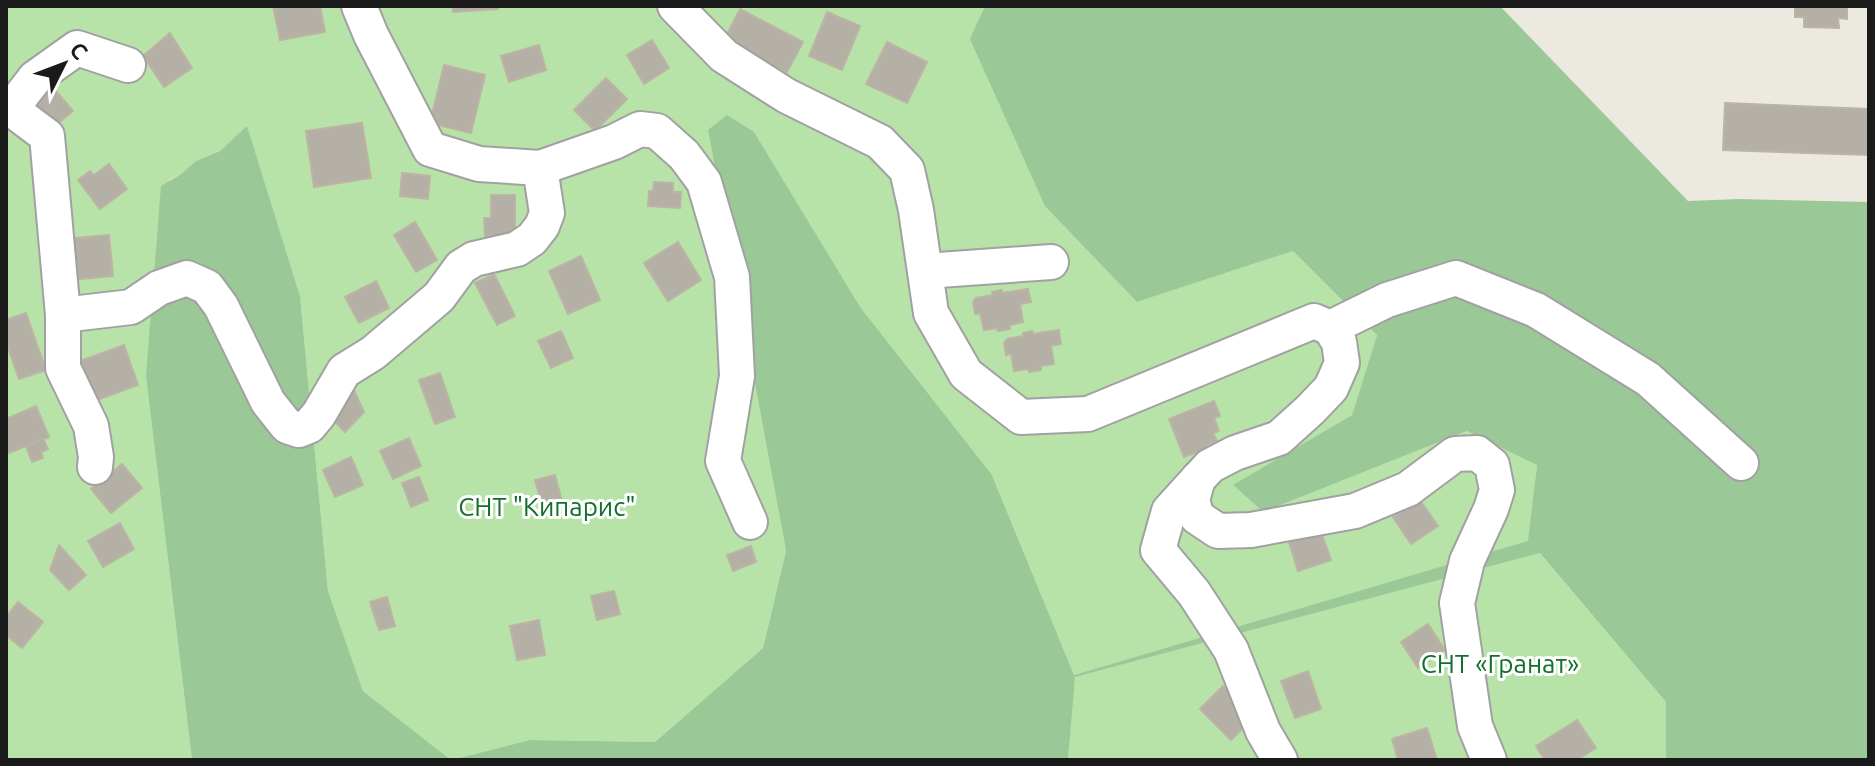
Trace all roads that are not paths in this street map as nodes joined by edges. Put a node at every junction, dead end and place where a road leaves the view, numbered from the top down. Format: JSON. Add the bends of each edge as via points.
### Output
{"nodes":[{"id":1,"x":359,"y":6,"type":"edge"},
{"id":2,"x":675,"y":6,"type":"edge"},
{"id":3,"x":128,"y":65,"type":"dead end"},
{"id":4,"x":540,"y":168,"type":"junction"},
{"id":5,"x":1051,"y":262,"type":"dead end"},
{"id":6,"x":925,"y":271,"type":"junction"},
{"id":7,"x":63,"y":315,"type":"junction"},
{"id":8,"x":1330,"y":328,"type":"junction"},
{"id":9,"x":1741,"y":463,"type":"dead end"},
{"id":10,"x":95,"y":467,"type":"dead end"},
{"id":11,"x":1198,"y":479,"type":"junction"},
{"id":12,"x":750,"y":522,"type":"dead end"},
{"id":13,"x":1280,"y":760,"type":"edge"},
{"id":14,"x":1489,"y":760,"type":"edge"}],
"edges":[{"from":1,"to":4,"type":"lane","via":[[430,149],[479,164]]},
{"from":2,"to":6,"type":"lane","via":[[724,56],[787,96],[880,142],[907,170]]},
{"from":3,"to":7,"type":"lane","via":[[77,48],[35,78],[11,109],[47,136]]},
{"from":4,"to":7,"type":"lane","via":[[547,213],[532,239],[461,267],[439,297],[344,371],[319,414],[299,430],[287,426],[268,402],[207,287],[187,278],[131,307]]},
{"from":4,"to":12,"type":"lane","via":[[640,129],[657,131],[704,182],[732,277],[737,376],[723,461]]},
{"from":5,"to":6,"type":"lane"},
{"from":6,"to":8,"type":"lane","via":[[931,313],[966,374],[1021,417],[1088,414],[1314,321]]},
{"from":7,"to":10,"type":"lane","via":[[63,368],[91,426]]},
{"from":8,"to":9,"type":"lane","via":[[1387,300],[1456,278],[1536,310],[1648,379]]},
{"from":8,"to":11,"type":"lane","via":[[1342,363],[1331,388],[1279,438],[1235,453]]},
{"from":11,"to":13,"type":"lane","via":[[1169,511],[1158,550],[1231,650]]},
{"from":11,"to":14,"type":"lane","via":[[1192,500],[1197,517],[1218,531],[1251,530],[1355,511],[1408,489],[1455,454],[1477,453],[1492,465],[1497,490],[1467,561],[1457,603],[1475,726]]}]}
